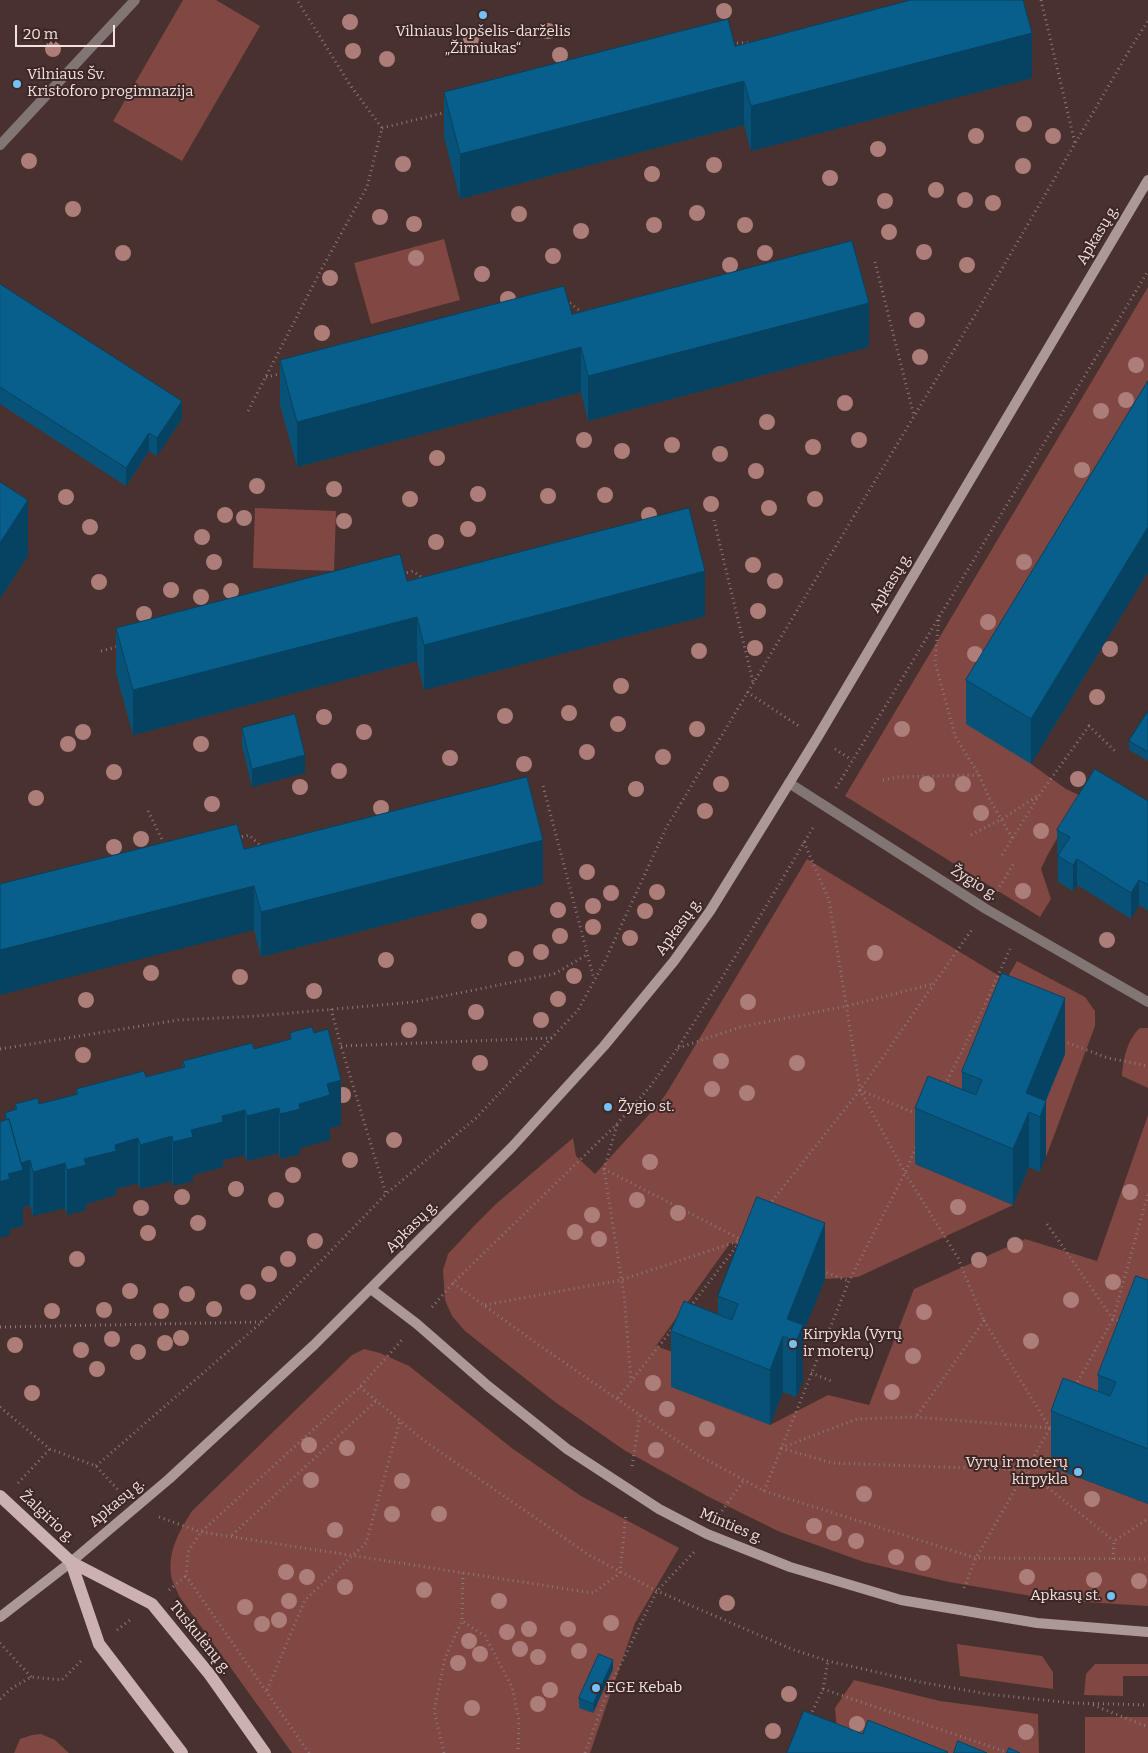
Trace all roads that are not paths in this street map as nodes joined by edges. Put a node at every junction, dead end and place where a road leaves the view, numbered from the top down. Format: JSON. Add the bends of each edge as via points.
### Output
{"nodes":[{"id":1,"x":135,"y":0,"type":"edge"},
{"id":2,"x":0,"y":144,"type":"edge"},
{"id":3,"x":1148,"y":180,"type":"edge"},
{"id":4,"x":789,"y":783,"type":"junction"},
{"id":5,"x":1148,"y":1002,"type":"edge"},
{"id":6,"x":371,"y":1289,"type":"junction"},
{"id":7,"x":2,"y":1497,"type":"edge"},
{"id":8,"x":71,"y":1562,"type":"junction"},
{"id":9,"x":0,"y":1617,"type":"edge"},
{"id":10,"x":1148,"y":1632,"type":"edge"},
{"id":11,"x":182,"y":1753,"type":"edge"},
{"id":12,"x":265,"y":1753,"type":"edge"}],
"edges":[{"from":1,"to":2,"type":"street"},
{"from":3,"to":4,"type":"main road","name":"Apkasų g."},
{"from":4,"to":5,"type":"street","name":"Žygio g.","via":[[986,909]]},
{"from":4,"to":6,"type":"main road","name":"Apkasų g.","via":[[710,911],[674,961],[604,1046],[512,1147]]},
{"from":6,"to":8,"type":"main road","name":"Apkasų g.","via":[[176,1472]]},
{"from":6,"to":10,"type":"main road","name":"Minties g.","via":[[567,1449],[706,1534],[790,1567],[901,1600],[1037,1623]]},
{"from":7,"to":8,"type":"main road","name":"Žalgirio g."},
{"from":8,"to":9,"type":"main road","name":"Apkasų g."},
{"from":8,"to":11,"type":"main road","via":[[99,1644]]},
{"from":8,"to":12,"type":"main road","name":"Tuskulėnų g.","via":[[152,1604],[210,1674]]}]}
